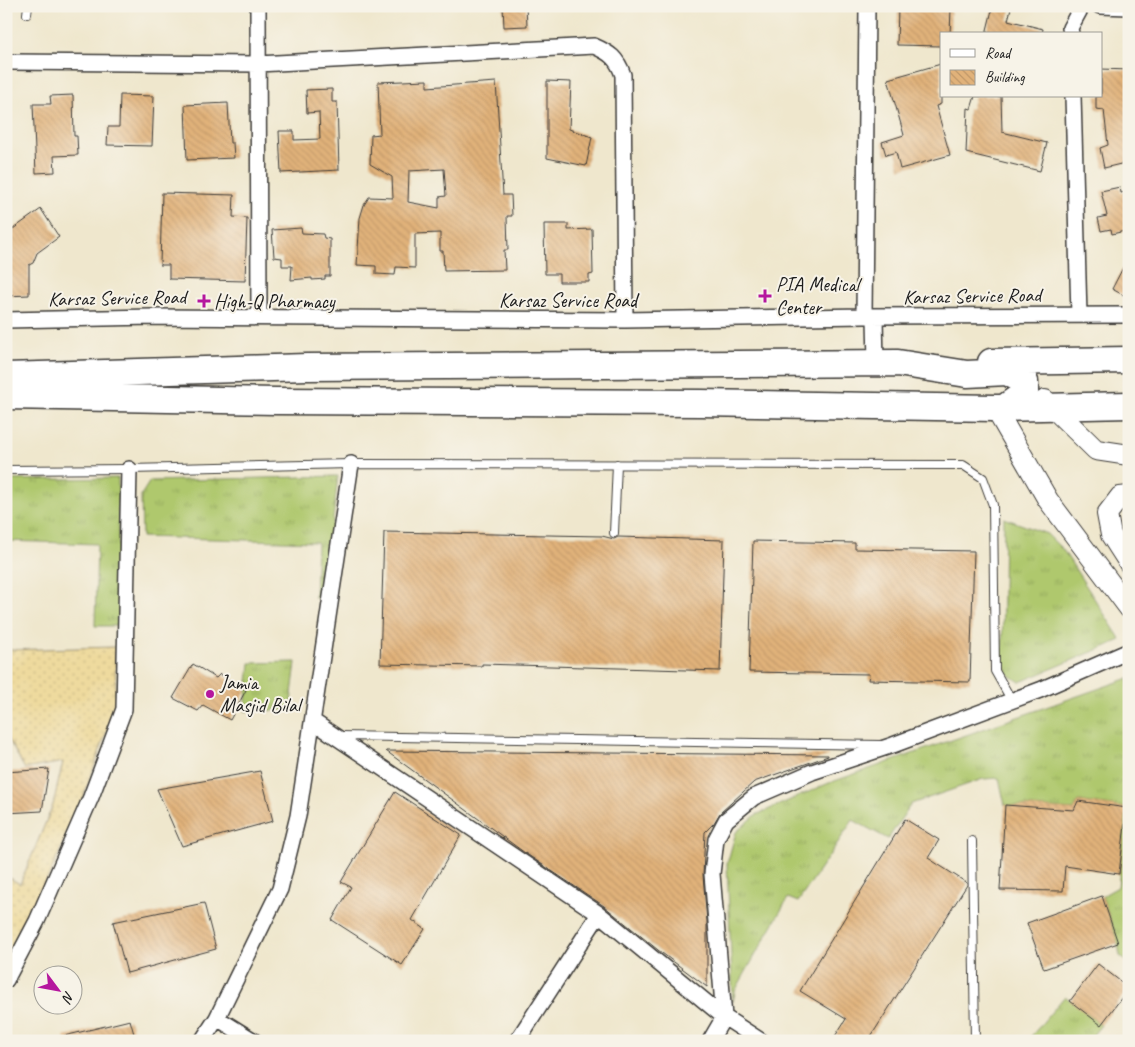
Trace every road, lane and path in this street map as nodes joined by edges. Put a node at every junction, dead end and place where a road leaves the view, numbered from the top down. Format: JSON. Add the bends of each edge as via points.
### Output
{"nodes":[{"id":1,"x":258,"y":6,"type":"edge"},
{"id":2,"x":867,"y":6,"type":"edge"},
{"id":3,"x":1082,"y":6,"type":"edge"},
{"id":4,"x":1100,"y":6,"type":"edge"},
{"id":5,"x":1129,"y":7,"type":"edge"},
{"id":6,"x":1071,"y":32,"type":"edge"},
{"id":7,"x":6,"y":62,"type":"edge"},
{"id":8,"x":258,"y":64,"type":"junction"},
{"id":9,"x":1072,"y":98,"type":"edge"},
{"id":10,"x":1079,"y":314,"type":"junction"},
{"id":11,"x":1129,"y":315,"type":"edge"},
{"id":12,"x":870,"y":316,"type":"junction"},
{"id":13,"x":259,"y":317,"type":"junction"},
{"id":14,"x":6,"y":320,"type":"edge"},
{"id":15,"x":625,"y":320,"type":"junction"},
{"id":16,"x":6,"y":359,"type":"edge"},
{"id":17,"x":1129,"y":360,"type":"edge"},
{"id":18,"x":887,"y":364,"type":"junction"},
{"id":19,"x":308,"y":367,"type":"junction"},
{"id":20,"x":6,"y":376,"type":"edge"},
{"id":21,"x":1025,"y":382,"type":"junction"},
{"id":22,"x":6,"y":396,"type":"edge"},
{"id":23,"x":276,"y":401,"type":"junction"},
{"id":24,"x":1129,"y":405,"type":"edge"},
{"id":25,"x":1051,"y":407,"type":"junction"},
{"id":26,"x":1000,"y":408,"type":"junction"},
{"id":27,"x":6,"y":414,"type":"edge"},
{"id":28,"x":1129,"y":455,"type":"edge"},
{"id":29,"x":351,"y":464,"type":"junction"},
{"id":30,"x":616,"y":464,"type":"junction"},
{"id":31,"x":129,"y":469,"type":"junction"},
{"id":32,"x":6,"y":470,"type":"edge"},
{"id":33,"x":1129,"y":496,"type":"edge"},
{"id":34,"x":614,"y":533,"type":"dead end"},
{"id":35,"x":1129,"y":563,"type":"edge"},
{"id":36,"x":1129,"y":608,"type":"edge"},
{"id":37,"x":1129,"y":651,"type":"edge"},
{"id":38,"x":1012,"y":701,"type":"junction"},
{"id":39,"x":314,"y":722,"type":"junction"},
{"id":40,"x":335,"y":736,"type":"junction"},
{"id":41,"x":893,"y":745,"type":"junction"},
{"id":42,"x":972,"y":841,"type":"dead end"},
{"id":43,"x":599,"y":914,"type":"junction"},
{"id":44,"x":6,"y":980,"type":"edge"},
{"id":45,"x":724,"y":1017,"type":"junction"},
{"id":46,"x":216,"y":1018,"type":"junction"},
{"id":47,"x":202,"y":1041,"type":"edge"},
{"id":48,"x":254,"y":1041,"type":"edge"},
{"id":49,"x":517,"y":1041,"type":"edge"},
{"id":50,"x":710,"y":1041,"type":"edge"},
{"id":51,"x":761,"y":1041,"type":"edge"},
{"id":52,"x":975,"y":1041,"type":"edge"}],
"edges":[{"from":1,"to":8,"type":"street"},
{"from":2,"to":12,"type":"street"},
{"from":3,"to":6,"type":"street"},
{"from":4,"to":5,"type":"street"},
{"from":7,"to":8,"type":"street"},
{"from":8,"to":13,"type":"street"},
{"from":8,"to":15,"type":"street","via":[[575,46],[594,46],[608,52],[618,62],[623,75]]},
{"from":9,"to":10,"type":"street"},
{"from":10,"to":11,"type":"street","name":"Karsaz Service Road"},
{"from":10,"to":12,"type":"street","name":"Karsaz Service Road"},
{"from":12,"to":15,"type":"street","name":"Karsaz Service Road"},
{"from":12,"to":18,"type":"street"},
{"from":13,"to":14,"type":"street","name":"Karsaz Service Road"},
{"from":13,"to":15,"type":"street","name":"Karsaz Service Road"},
{"from":16,"to":19,"type":"highway","via":[[244,358]]},
{"from":17,"to":18,"type":"highway"},
{"from":18,"to":19,"type":"highway"},
{"from":18,"to":21,"type":"highway","via":[[967,374],[1007,372]]},
{"from":19,"to":20,"type":"highway"},
{"from":21,"to":25,"type":"street"},
{"from":21,"to":26,"type":"highway","via":[[1025,393]]},
{"from":22,"to":23,"type":"highway"},
{"from":23,"to":26,"type":"highway"},
{"from":23,"to":27,"type":"highway","via":[[121,412]]},
{"from":24,"to":25,"type":"highway"},
{"from":25,"to":26,"type":"highway"},
{"from":25,"to":28,"type":"street","via":[[1096,450]]},
{"from":26,"to":36,"type":"street","via":[[1048,500]]},
{"from":29,"to":30,"type":"lane"},
{"from":29,"to":31,"type":"lane"},
{"from":29,"to":39,"type":"street"},
{"from":30,"to":34,"type":"lane"},
{"from":30,"to":38,"type":"lane","via":[[963,464],[983,478],[993,505],[995,671]]},
{"from":31,"to":32,"type":"lane"},
{"from":31,"to":44,"type":"street","via":[[124,709],[49,895]]},
{"from":33,"to":35,"type":"street","via":[[1120,497],[1107,514],[1111,535]]},
{"from":37,"to":38,"type":"street"},
{"from":38,"to":41,"type":"street"},
{"from":39,"to":40,"type":"street"},
{"from":39,"to":46,"type":"street","via":[[298,816],[280,890]]},
{"from":40,"to":41,"type":"lane"},
{"from":40,"to":43,"type":"street"},
{"from":41,"to":45,"type":"street","via":[[812,772],[754,797],[726,820],[716,839],[712,874]]},
{"from":42,"to":52,"type":"lane"},
{"from":43,"to":45,"type":"street"},
{"from":43,"to":49,"type":"street"},
{"from":45,"to":50,"type":"street"},
{"from":45,"to":51,"type":"street"},
{"from":46,"to":47,"type":"street"},
{"from":46,"to":48,"type":"street"}]}
